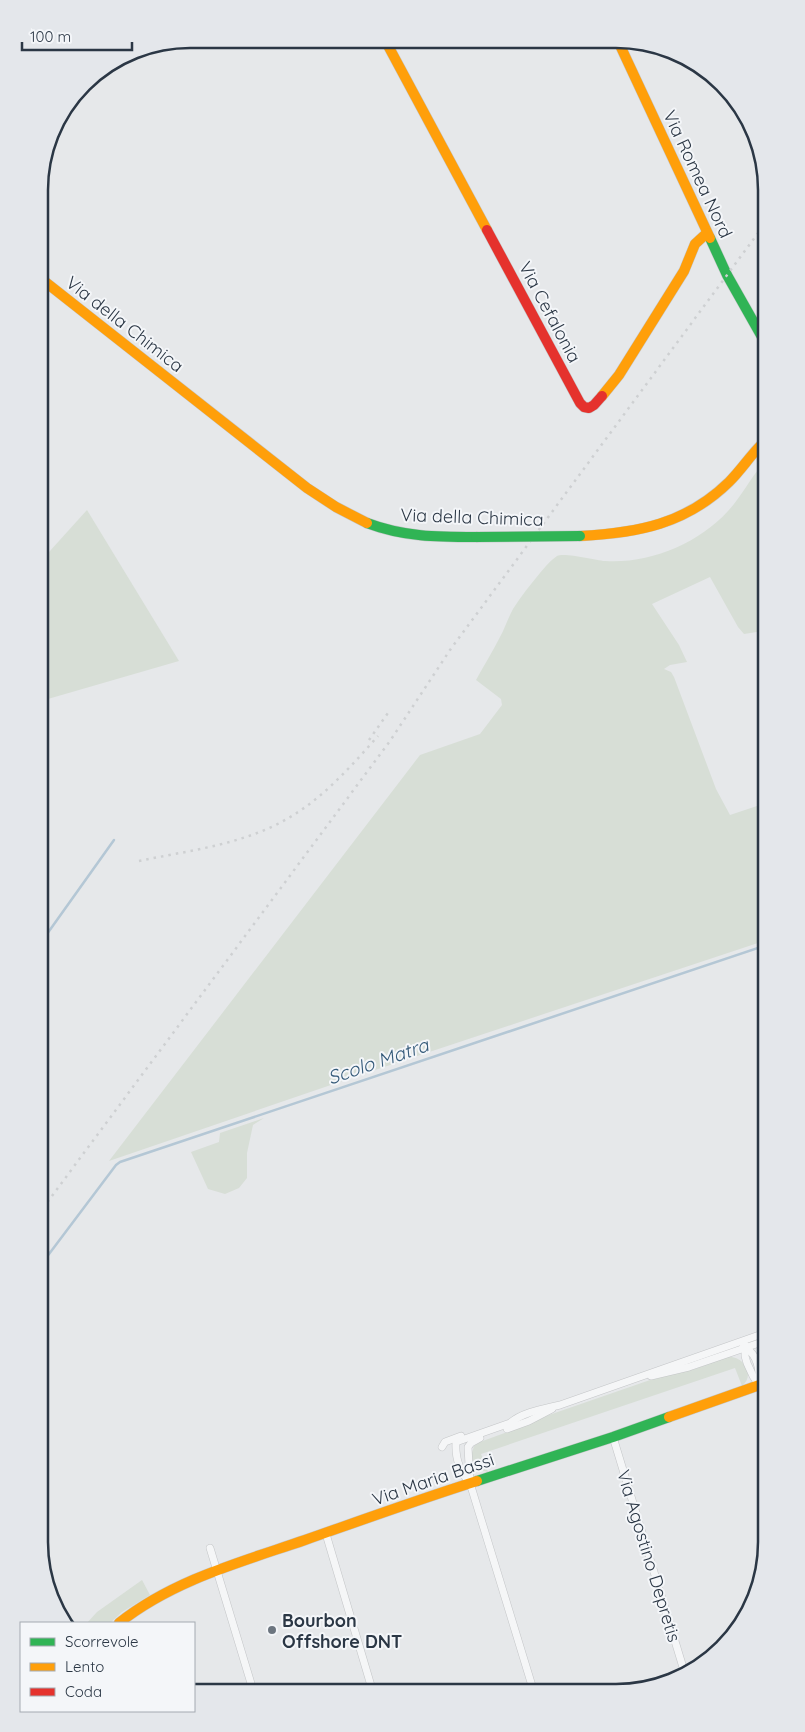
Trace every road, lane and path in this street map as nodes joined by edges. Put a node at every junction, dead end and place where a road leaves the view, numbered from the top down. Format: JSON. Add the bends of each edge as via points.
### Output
{"nodes":[{"id":1,"x":389,"y":48,"type":"edge"},
{"id":2,"x":622,"y":48,"type":"edge"},
{"id":3,"x":707,"y":232,"type":"junction"},
{"id":4,"x":48,"y":284,"type":"edge"},
{"id":5,"x":751,"y":318,"type":"junction"},
{"id":6,"x":758,"y":325,"type":"edge"},
{"id":7,"x":758,"y":330,"type":"edge"},
{"id":8,"x":758,"y":448,"type":"edge"},
{"id":9,"x":758,"y":453,"type":"edge"},
{"id":10,"x":752,"y":457,"type":"junction"},
{"id":11,"x":757,"y":1340,"type":"edge"},
{"id":12,"x":757,"y":1340,"type":"edge"},
{"id":13,"x":745,"y":1348,"type":"junction"},
{"id":14,"x":732,"y":1352,"type":"junction"},
{"id":15,"x":757,"y":1352,"type":"edge"},
{"id":16,"x":756,"y":1360,"type":"junction"},
{"id":17,"x":683,"y":1361,"type":"junction"},
{"id":18,"x":747,"y":1363,"type":"junction"},
{"id":19,"x":757,"y":1363,"type":"edge"},
{"id":20,"x":636,"y":1378,"type":"junction"},
{"id":21,"x":757,"y":1380,"type":"edge"},
{"id":22,"x":757,"y":1386,"type":"edge"},
{"id":23,"x":560,"y":1405,"type":"junction"},
{"id":24,"x":516,"y":1418,"type":"junction"},
{"id":25,"x":613,"y":1437,"type":"junction"},
{"id":26,"x":455,"y":1452,"type":"junction"},
{"id":27,"x":470,"y":1483,"type":"junction"},
{"id":28,"x":326,"y":1534,"type":"junction"},
{"id":29,"x":210,"y":1548,"type":"dead end"},
{"id":30,"x":217,"y":1570,"type":"junction"},
{"id":31,"x":120,"y":1622,"type":"edge"},
{"id":32,"x":683,"y":1667,"type":"edge"},
{"id":33,"x":251,"y":1684,"type":"edge"},
{"id":34,"x":371,"y":1684,"type":"edge"},
{"id":35,"x":531,"y":1684,"type":"edge"}],
"edges":[{"from":1,"to":3,"type":"street","name":"Via Cefalonia","via":[[584,407],[594,404],[619,375],[684,271],[695,244]]},
{"from":2,"to":3,"type":"street","name":"Via Romea Nord"},
{"from":3,"to":5,"type":"street","name":"Via Romea Nord"},
{"from":4,"to":10,"type":"street","name":"Via della Chimica","bridge":true,"via":[[316,495],[360,521],[400,534],[476,537],[626,534],[686,514],[705,502]]},
{"from":5,"to":6,"type":"street","name":"Via Romea Nord"},
{"from":5,"to":7,"type":"street","name":"Via Romea Nord"},
{"from":8,"to":10,"type":"street","name":"Via della Chimica"},
{"from":9,"to":10,"type":"street","name":"Via della Chimica"},
{"from":11,"to":13,"type":"street","via":[[746,1344]]},
{"from":12,"to":17,"type":"street"},
{"from":13,"to":14,"type":"street"},
{"from":13,"to":16,"type":"street"},
{"from":13,"to":17,"type":"street","via":[[739,1346],[697,1360]]},
{"from":13,"to":18,"type":"street"},
{"from":14,"to":18,"type":"street","via":[[743,1356]]},
{"from":14,"to":20,"type":"street","via":[[688,1367]]},
{"from":15,"to":16,"type":"street"},
{"from":16,"to":19,"type":"street"},
{"from":17,"to":20,"type":"street"},
{"from":18,"to":21,"type":"street"},
{"from":20,"to":23,"type":"street"},
{"from":22,"to":25,"type":"street","name":"Via Maria Bassi"},
{"from":23,"to":24,"type":"street"},
{"from":23,"to":27,"type":"street","via":[[529,1421],[471,1443],[467,1454]]},
{"from":24,"to":26,"type":"street","via":[[456,1442]]},
{"from":24,"to":26,"type":"street","via":[[445,1442],[442,1447]]},
{"from":25,"to":27,"type":"street","name":"Via Maria Bassi"},
{"from":25,"to":32,"type":"street","name":"Via Agostino Depretis"},
{"from":26,"to":27,"type":"street"},
{"from":27,"to":28,"type":"street","name":"Via Maria Bassi"},
{"from":27,"to":35,"type":"street"},
{"from":28,"to":30,"type":"street","name":"Via Maria Bassi"},
{"from":28,"to":34,"type":"street"},
{"from":29,"to":30,"type":"street"},
{"from":30,"to":31,"type":"street","name":"Via Maria Bassi","via":[[166,1592]]},
{"from":30,"to":33,"type":"street"}]}
